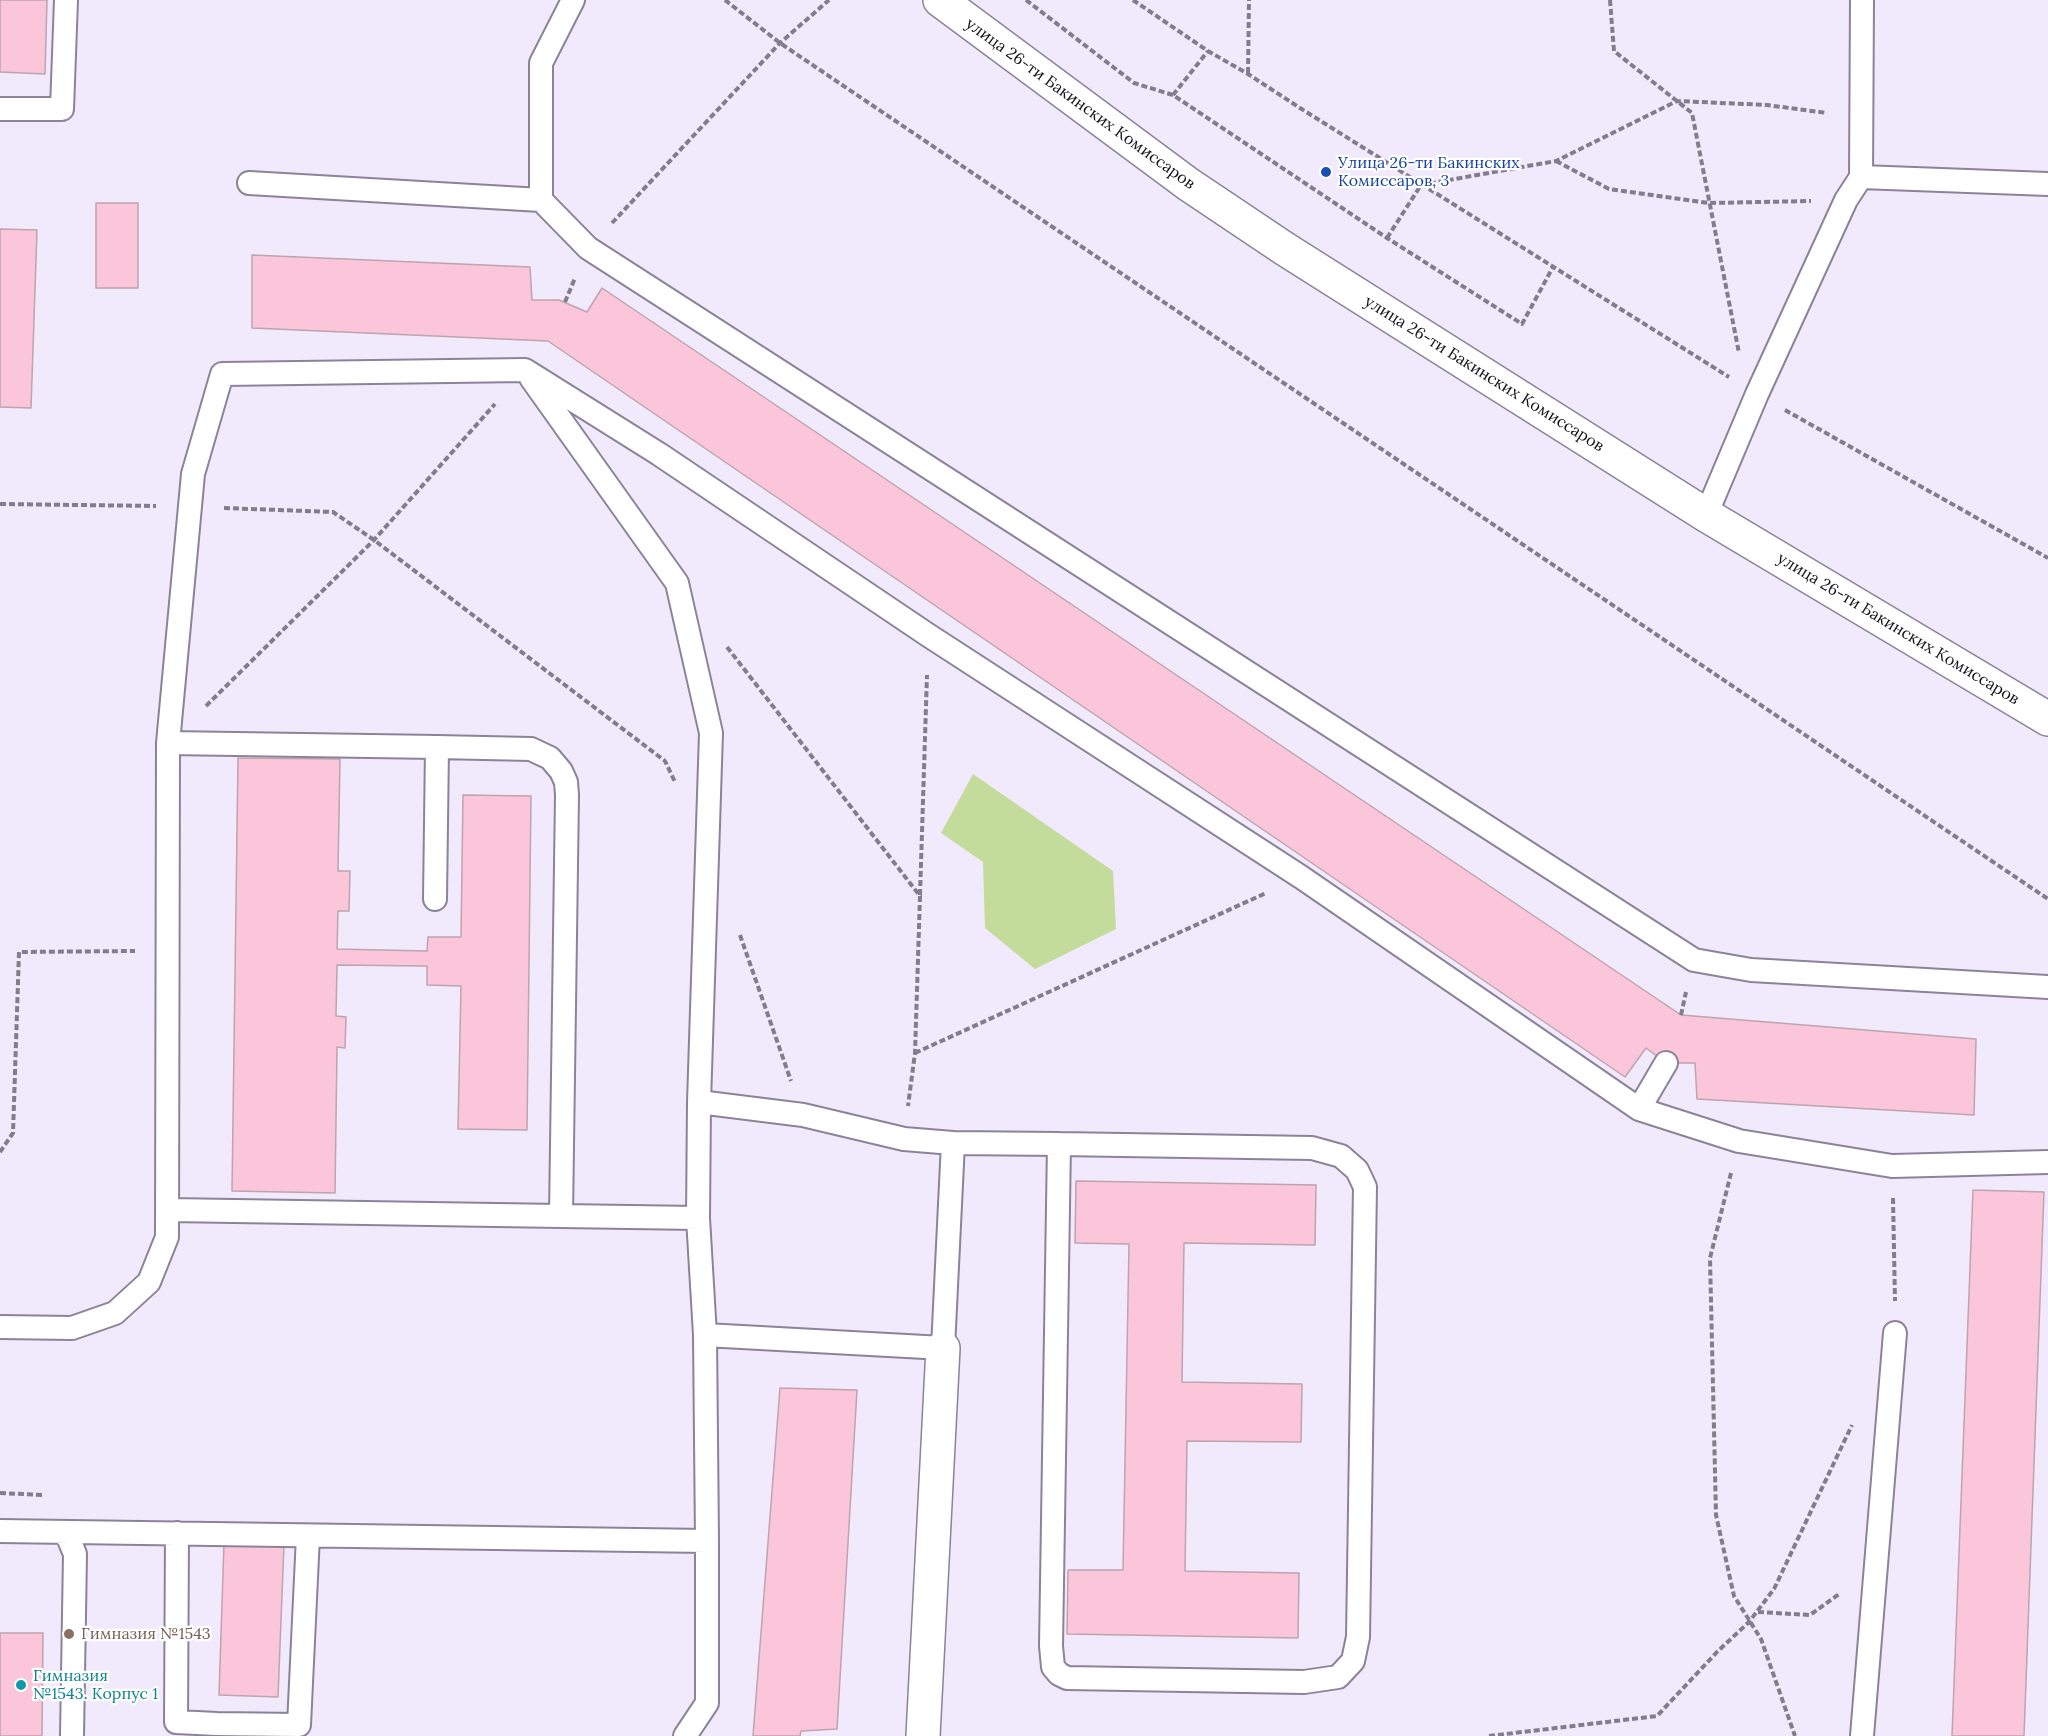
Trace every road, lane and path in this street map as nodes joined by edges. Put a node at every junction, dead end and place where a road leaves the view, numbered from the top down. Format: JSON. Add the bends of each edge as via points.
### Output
{"nodes":[{"id":1,"x":66,"y":0,"type":"edge"},
{"id":2,"x":573,"y":0,"type":"edge"},
{"id":3,"x":725,"y":0,"type":"edge"},
{"id":4,"x":829,"y":0,"type":"edge"},
{"id":5,"x":940,"y":0,"type":"edge"},
{"id":6,"x":1026,"y":0,"type":"edge"},
{"id":7,"x":1134,"y":0,"type":"edge"},
{"id":8,"x":1249,"y":0,"type":"edge"},
{"id":9,"x":1610,"y":0,"type":"edge"},
{"id":10,"x":1862,"y":0,"type":"edge"},
{"id":11,"x":780,"y":43,"type":"junction"},
{"id":12,"x":1208,"y":51,"type":"junction"},
{"id":13,"x":1248,"y":74,"type":"junction"},
{"id":14,"x":1173,"y":95,"type":"junction"},
{"id":15,"x":1677,"y":101,"type":"junction"},
{"id":16,"x":0,"y":109,"type":"edge"},
{"id":17,"x":1861,"y":117,"type":"junction"},
{"id":18,"x":1556,"y":161,"type":"junction"},
{"id":19,"x":1861,"y":177,"type":"junction"},
{"id":20,"x":249,"y":183,"type":"dead end"},
{"id":21,"x":2048,"y":184,"type":"edge"},
{"id":22,"x":1421,"y":185,"type":"junction"},
{"id":23,"x":541,"y":200,"type":"junction"},
{"id":24,"x":1846,"y":200,"type":"junction"},
{"id":25,"x":1709,"y":203,"type":"junction"},
{"id":26,"x":1387,"y":238,"type":"junction"},
{"id":27,"x":588,"y":248,"type":"junction"},
{"id":28,"x":1553,"y":267,"type":"junction"},
{"id":29,"x":565,"y":302,"type":"dead end"},
{"id":30,"x":525,"y":370,"type":"junction"},
{"id":31,"x":1751,"y":391,"type":"junction"},
{"id":32,"x":0,"y":504,"type":"edge"},
{"id":33,"x":190,"y":507,"type":"junction"},
{"id":34,"x":1706,"y":515,"type":"junction"},
{"id":35,"x":2048,"y":558,"type":"edge"},
{"id":36,"x":928,"y":634,"type":"junction"},
{"id":37,"x":720,"y":638,"type":"dead end"},
{"id":38,"x":2048,"y":719,"type":"edge"},
{"id":39,"x":168,"y":743,"type":"junction"},
{"id":40,"x":437,"y":747,"type":"junction"},
{"id":41,"x":1301,"y":877,"type":"junction"},
{"id":42,"x":920,"y":896,"type":"junction"},
{"id":43,"x":2048,"y":899,"type":"edge"},
{"id":44,"x":435,"y":900,"type":"dead end"},
{"id":45,"x":168,"y":951,"type":"junction"},
{"id":46,"x":2048,"y":987,"type":"edge"},
{"id":47,"x":915,"y":1053,"type":"junction"},
{"id":48,"x":1666,"y":1063,"type":"dead end"},
{"id":49,"x":699,"y":1102,"type":"junction"},
{"id":50,"x":1639,"y":1109,"type":"junction"},
{"id":51,"x":904,"y":1139,"type":"junction"},
{"id":52,"x":1739,"y":1141,"type":"junction"},
{"id":53,"x":953,"y":1143,"type":"junction"},
{"id":54,"x":1059,"y":1144,"type":"junction"},
{"id":55,"x":0,"y":1152,"type":"edge"},
{"id":56,"x":2048,"y":1162,"type":"edge"},
{"id":57,"x":1892,"y":1166,"type":"junction"},
{"id":58,"x":169,"y":1210,"type":"junction"},
{"id":59,"x":561,"y":1216,"type":"junction"},
{"id":60,"x":698,"y":1218,"type":"junction"},
{"id":61,"x":0,"y":1327,"type":"edge"},
{"id":62,"x":1895,"y":1333,"type":"joint"},
{"id":63,"x":705,"y":1335,"type":"junction"},
{"id":64,"x":943,"y":1348,"type":"junction"},
{"id":65,"x":1855,"y":1419,"type":"dead end"},
{"id":66,"x":0,"y":1531,"type":"edge"},
{"id":67,"x":61,"y":1532,"type":"junction"},
{"id":68,"x":177,"y":1533,"type":"junction"},
{"id":69,"x":308,"y":1536,"type":"junction"},
{"id":70,"x":708,"y":1540,"type":"junction"},
{"id":71,"x":1876,"y":1567,"type":"junction"},
{"id":72,"x":1757,"y":1612,"type":"junction"},
{"id":73,"x":1749,"y":1622,"type":"junction"},
{"id":74,"x":72,"y":1736,"type":"edge"},
{"id":75,"x":685,"y":1736,"type":"edge"},
{"id":76,"x":923,"y":1736,"type":"edge"},
{"id":77,"x":1489,"y":1736,"type":"edge"},
{"id":78,"x":1795,"y":1736,"type":"edge"},
{"id":79,"x":1862,"y":1736,"type":"edge"}],
"edges":[{"from":1,"to":16,"type":"lane","via":[[62,109]]},
{"from":2,"to":23,"type":"lane","via":[[541,63]]},
{"from":3,"to":11,"type":"path"},
{"from":4,"to":11,"type":"path"},
{"from":5,"to":34,"type":"main road","name":"улица 26-ти Бакинских Комиссаров","via":[[1188,184]]},
{"from":6,"to":14,"type":"path","via":[[1134,83]]},
{"from":7,"to":12,"type":"path"},
{"from":8,"to":13,"type":"path"},
{"from":9,"to":15,"type":"path","via":[[1614,51]]},
{"from":10,"to":17,"type":"lane"},
{"from":11,"to":27,"type":"path"},
{"from":11,"to":43,"type":"path"},
{"from":12,"to":13,"type":"path"},
{"from":12,"to":14,"type":"path"},
{"from":13,"to":22,"type":"path"},
{"from":14,"to":26,"type":"path"},
{"from":15,"to":17,"type":"path","via":[[1767,105]]},
{"from":15,"to":18,"type":"path"},
{"from":15,"to":25,"type":"path","via":[[1692,113]]},
{"from":17,"to":19,"type":"lane"},
{"from":18,"to":22,"type":"path"},
{"from":18,"to":25,"type":"path","via":[[1609,189]]},
{"from":19,"to":21,"type":"lane"},
{"from":19,"to":24,"type":"lane"},
{"from":20,"to":23,"type":"lane"},
{"from":22,"to":26,"type":"path"},
{"from":22,"to":28,"type":"path"},
{"from":23,"to":27,"type":"lane"},
{"from":24,"to":25,"type":"path"},
{"from":24,"to":31,"type":"lane"},
{"from":25,"to":31,"type":"path"},
{"from":26,"to":28,"type":"path","via":[[1521,324]]},
{"from":27,"to":29,"type":"path"},
{"from":27,"to":46,"type":"lane","via":[[1694,960],[1751,970]]},
{"from":28,"to":31,"type":"path"},
{"from":30,"to":33,"type":"lane","via":[[222,374],[193,474]]},
{"from":30,"to":36,"type":"lane","via":[[659,454]]},
{"from":30,"to":39,"type":"path","via":[[374,540]]},
{"from":30,"to":49,"type":"lane","via":[[677,583],[711,733]]},
{"from":31,"to":34,"type":"lane"},
{"from":31,"to":35,"type":"path"},
{"from":32,"to":33,"type":"path"},
{"from":33,"to":39,"type":"lane"},
{"from":34,"to":38,"type":"main road","name":"улица 26-ти Бакинских Комиссаров"},
{"from":36,"to":41,"type":"lane"},
{"from":36,"to":42,"type":"path"},
{"from":37,"to":42,"type":"path"},
{"from":39,"to":40,"type":"lane"},
{"from":39,"to":45,"type":"lane"},
{"from":40,"to":44,"type":"lane"},
{"from":40,"to":59,"type":"lane","via":[[531,749],[550,758],[566,782]]},
{"from":41,"to":47,"type":"path"},
{"from":41,"to":50,"type":"lane"},
{"from":42,"to":47,"type":"path"},
{"from":45,"to":55,"type":"path","via":[[19,952],[13,1133]]},
{"from":45,"to":58,"type":"lane"},
{"from":47,"to":51,"type":"path"},
{"from":48,"to":50,"type":"lane"},
{"from":49,"to":51,"type":"lane","via":[[803,1115]]},
{"from":49,"to":60,"type":"lane"},
{"from":50,"to":52,"type":"lane"},
{"from":51,"to":53,"type":"lane"},
{"from":52,"to":57,"type":"lane"},
{"from":52,"to":73,"type":"path","via":[[1710,1258],[1711,1328],[1716,1515],[1734,1596]]},
{"from":53,"to":54,"type":"lane"},
{"from":53,"to":64,"type":"lane"},
{"from":54,"to":54,"type":"lane","via":[[1312,1148],[1341,1156],[1357,1170],[1365,1188],[1358,1637],[1353,1661],[1338,1677],[1304,1682],[1067,1678],[1053,1667]]},
{"from":56,"to":57,"type":"lane"},
{"from":57,"to":62,"type":"path"},
{"from":58,"to":59,"type":"lane"},
{"from":58,"to":61,"type":"lane","via":[[167,1237],[148,1282],[115,1313],[72,1328]]},
{"from":59,"to":60,"type":"lane"},
{"from":60,"to":63,"type":"lane"},
{"from":62,"to":71,"type":"lane"},
{"from":63,"to":64,"type":"lane"},
{"from":63,"to":70,"type":"lane"},
{"from":64,"to":76,"type":"main road"},
{"from":65,"to":72,"type":"path","via":[[1774,1589]]},
{"from":66,"to":67,"type":"lane"},
{"from":67,"to":68,"type":"lane"},
{"from":67,"to":74,"type":"lane","via":[[68,1537],[75,1554]]},
{"from":68,"to":69,"type":"lane"},
{"from":68,"to":69,"type":"lane","via":[[176,1722],[217,1724],[299,1725]]},
{"from":69,"to":70,"type":"lane"},
{"from":70,"to":75,"type":"lane","via":[[707,1703]]},
{"from":71,"to":72,"type":"path","via":[[1809,1615]]},
{"from":71,"to":79,"type":"lane"},
{"from":72,"to":73,"type":"path"},
{"from":73,"to":77,"type":"path","via":[[1657,1716]]},
{"from":73,"to":78,"type":"path","via":[[1761,1639]]}]}
